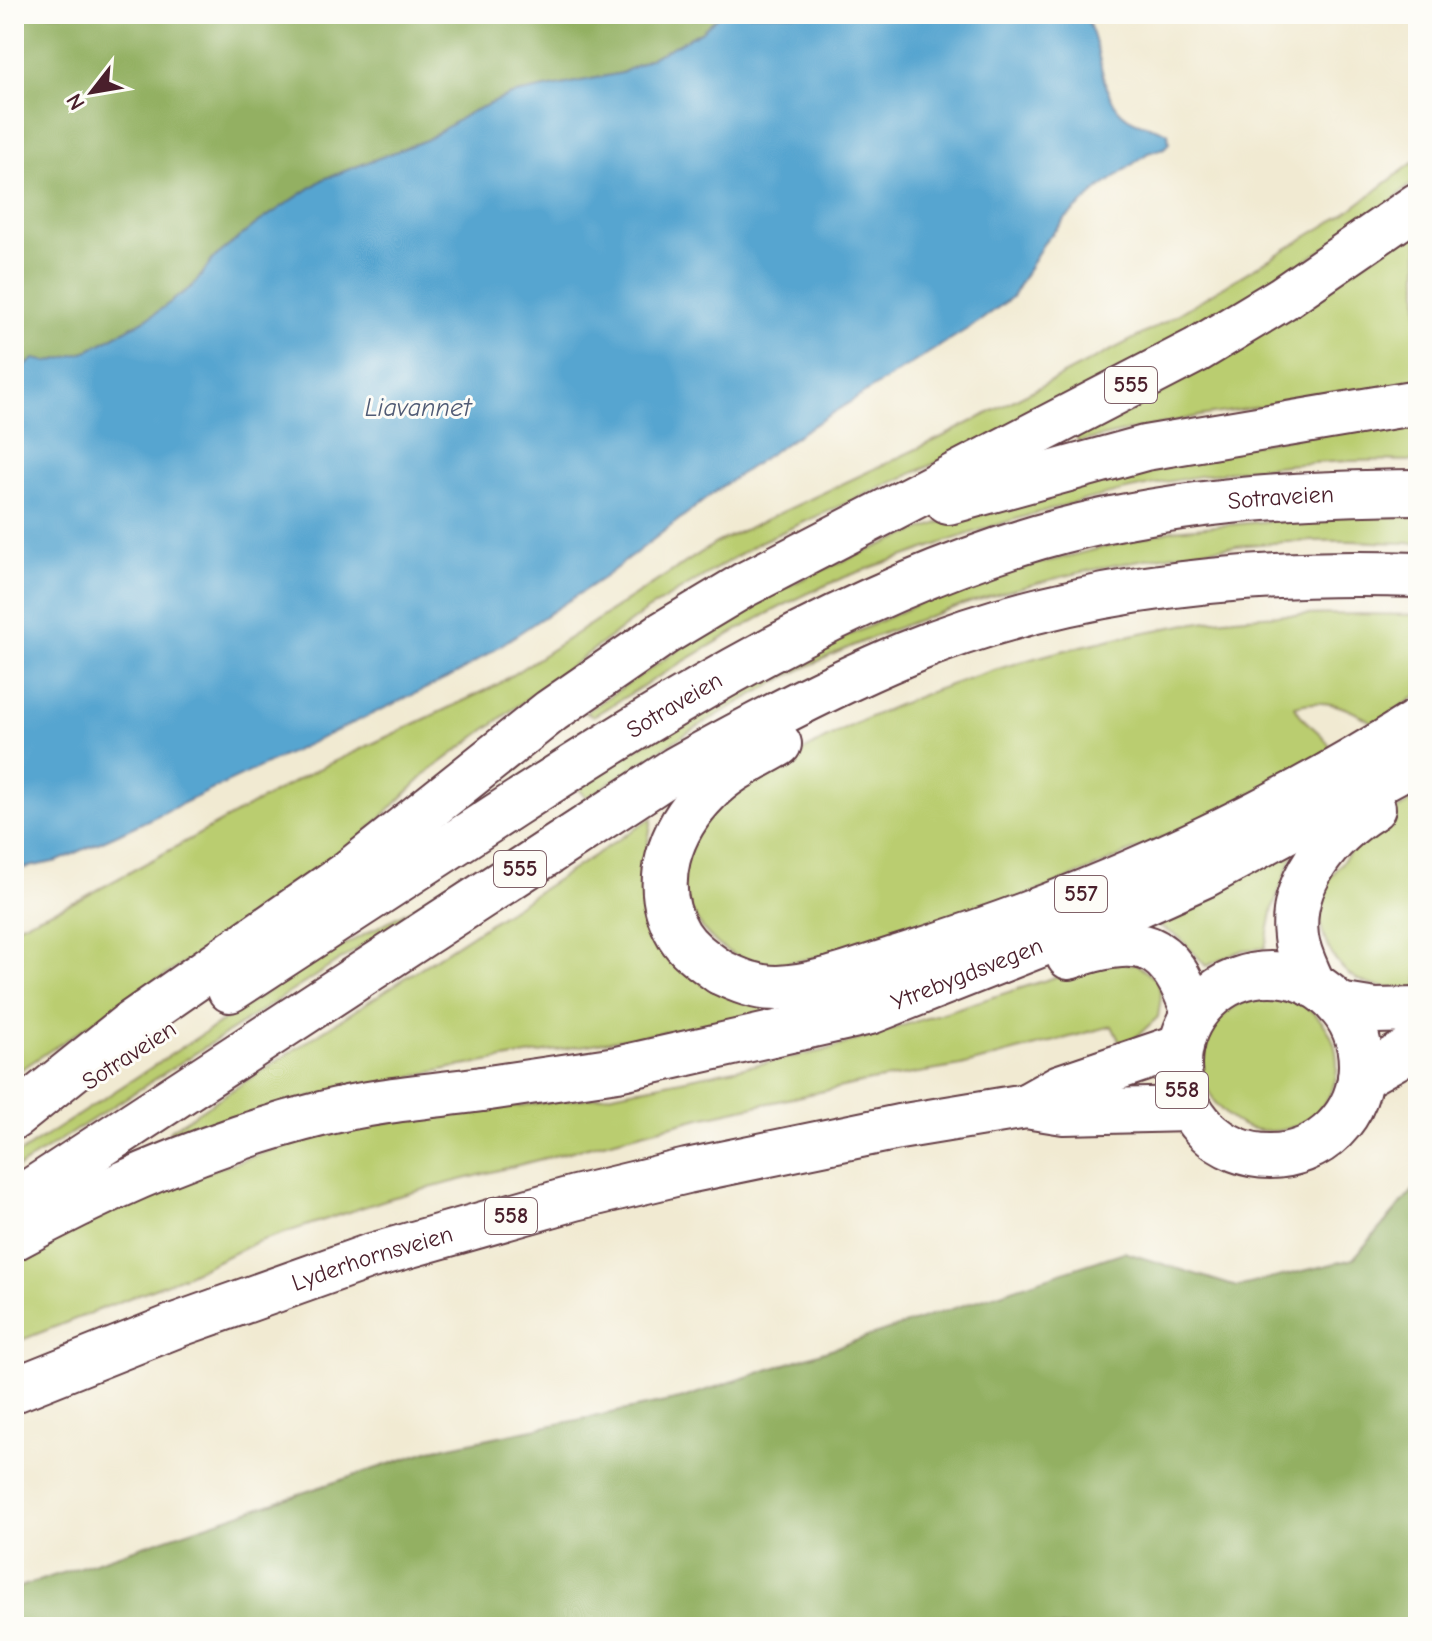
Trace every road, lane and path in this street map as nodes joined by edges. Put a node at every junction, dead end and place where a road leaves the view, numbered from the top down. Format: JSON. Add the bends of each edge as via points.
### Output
{"nodes":[{"id":1,"x":1418,"y":205,"type":"edge"},
{"id":2,"x":1418,"y":402,"type":"edge"},
{"id":3,"x":1418,"y":492,"type":"edge"},
{"id":4,"x":830,"y":541,"type":"junction"},
{"id":5,"x":1418,"y":575,"type":"edge"},
{"id":6,"x":1061,"y":607,"type":"junction"},
{"id":7,"x":1418,"y":721,"type":"edge"},
{"id":8,"x":1418,"y":760,"type":"edge"},
{"id":9,"x":1418,"y":781,"type":"edge"},
{"id":10,"x":720,"y":972,"type":"joint"},
{"id":11,"x":1326,"y":995,"type":"junction"},
{"id":12,"x":1418,"y":1010,"type":"edge"},
{"id":13,"x":870,"y":1012,"type":"junction"},
{"id":14,"x":1187,"y":1030,"type":"junction"},
{"id":15,"x":1418,"y":1045,"type":"edge"},
{"id":16,"x":1360,"y":1078,"type":"junction"},
{"id":17,"x":1026,"y":1106,"type":"junction"},
{"id":18,"x":1190,"y":1109,"type":"junction"},
{"id":19,"x":14,"y":1117,"type":"edge"},
{"id":20,"x":14,"y":1130,"type":"edge"},
{"id":21,"x":14,"y":1202,"type":"edge"},
{"id":22,"x":14,"y":1238,"type":"edge"},
{"id":23,"x":14,"y":1390,"type":"edge"}],
"edges":[{"from":1,"to":4,"type":"main road","number":"555","via":[[1197,350]]},
{"from":2,"to":4,"type":"main road","number":"555","via":[[1145,448]]},
{"from":3,"to":20,"type":"main road","name":"Sotraveien","number":"555","via":[[1235,499],[1145,513],[1042,537],[880,596],[801,633],[649,718]]},
{"from":4,"to":19,"type":"main road","number":"555","via":[[664,633],[564,702],[349,872],[130,1024]]},
{"from":5,"to":6,"type":"main road","number":"555","via":[[1266,575],[1173,584]]},
{"from":6,"to":10,"type":"main road","number":"555","via":[[985,651],[825,718],[710,789],[672,839],[665,890],[679,935]]},
{"from":6,"to":21,"type":"main road","number":"555","via":[[907,653],[765,719],[676,769]]},
{"from":7,"to":10,"type":"main road","number":"557","via":[[1193,845],[976,934],[779,988],[748,985]]},
{"from":8,"to":13,"type":"main road","name":"Ytrebygdsvegen","number":"557","via":[[1178,887]]},
{"from":9,"to":11,"type":"main road","via":[[1335,837],[1300,892],[1296,939]]},
{"from":11,"to":12,"type":"main road","number":"558","via":[[1375,1011]]},
{"from":11,"to":14,"type":"main road","number":"558","via":[[1292,976],[1248,976],[1227,984]]},
{"from":11,"to":16,"type":"main road","number":"558","via":[[1357,1039]]},
{"from":13,"to":14,"type":"main road","number":"557","via":[[993,983],[1098,947],[1125,943],[1160,954],[1175,967]]},
{"from":13,"to":22,"type":"main road","name":"Ytrebygdsvegen","number":"557","via":[[645,1063],[328,1112],[245,1135],[119,1184]]},
{"from":14,"to":17,"type":"main road","name":"Lyderhornsveien","number":"558"},
{"from":14,"to":18,"type":"main road","number":"558","via":[[1178,1067]]},
{"from":15,"to":16,"type":"main road"},
{"from":16,"to":18,"type":"main road","number":"558","via":[[1343,1119],[1317,1142],[1286,1154],[1241,1151],[1203,1127]]},
{"from":17,"to":18,"type":"main road","name":"Lyderhornsveien","number":"558","via":[[1064,1112]]},
{"from":17,"to":23,"type":"main road","name":"Lyderhornsveien","number":"558","via":[[883,1130],[575,1198],[368,1257]]}]}
